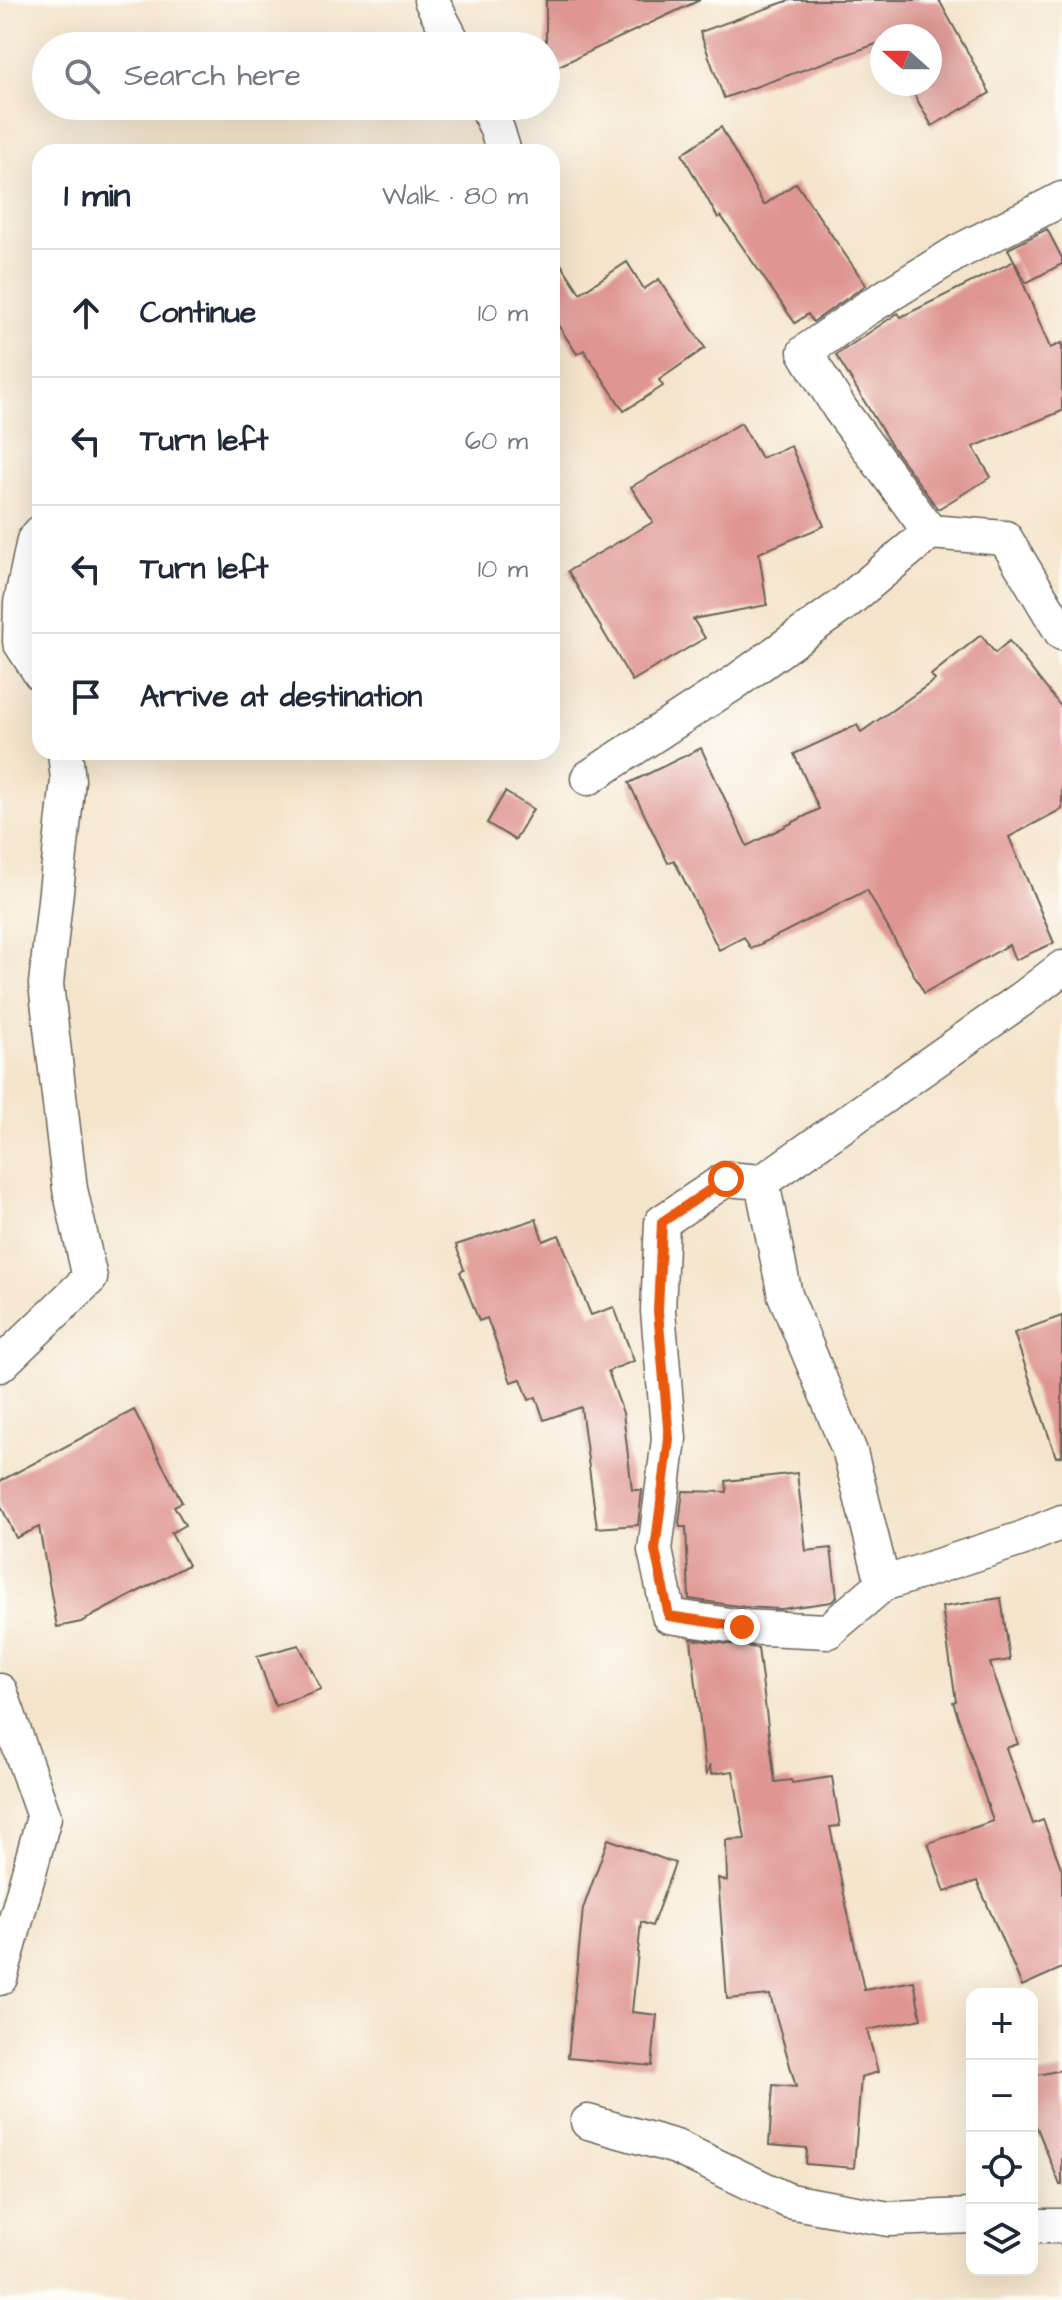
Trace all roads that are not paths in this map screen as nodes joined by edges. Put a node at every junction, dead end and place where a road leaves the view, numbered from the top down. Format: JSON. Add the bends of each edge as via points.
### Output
{"nodes":[{"id":1,"x":431,"y":0,"type":"edge"},
{"id":2,"x":448,"y":32,"type":"edge"},
{"id":3,"x":493,"y":120,"type":"edge"},
{"id":4,"x":502,"y":144,"type":"edge"},
{"id":5,"x":1062,"y":199,"type":"edge"},
{"id":6,"x":930,"y":532,"type":"junction"},
{"id":7,"x":32,"y":550,"type":"edge"},
{"id":8,"x":1062,"y":633,"type":"edge"},
{"id":9,"x":10,"y":651,"type":"edge"},
{"id":10,"x":32,"y":667,"type":"edge"},
{"id":11,"x":66,"y":760,"type":"edge"},
{"id":12,"x":588,"y":778,"type":"dead end"},
{"id":13,"x":1062,"y":968,"type":"edge"},
{"id":14,"x":762,"y":1182,"type":"junction"},
{"id":15,"x":0,"y":1365,"type":"edge"},
{"id":16,"x":1062,"y":1522,"type":"edge"},
{"id":17,"x":883,"y":1584,"type":"junction"},
{"id":18,"x":0,"y":1691,"type":"edge"},
{"id":19,"x":0,"y":1978,"type":"edge"},
{"id":20,"x":588,"y":2122,"type":"dead end"},
{"id":21,"x":966,"y":2216,"type":"edge"},
{"id":22,"x":1038,"y":2226,"type":"edge"},
{"id":23,"x":1062,"y":2226,"type":"edge"}],
"edges":[{"from":1,"to":2,"type":"street"},
{"from":3,"to":4,"type":"street"},
{"from":5,"to":6,"type":"street","via":[[958,252],[805,352]]},
{"from":6,"to":8,"type":"street","via":[[1005,538]]},
{"from":6,"to":12,"type":"street","via":[[844,604]]},
{"from":7,"to":9,"type":"street"},
{"from":9,"to":10,"type":"street"},
{"from":11,"to":15,"type":"street","via":[[46,984],[70,1189],[90,1278]]},
{"from":13,"to":14,"type":"street"},
{"from":14,"to":17,"type":"street","via":[[785,1295],[850,1452]]},
{"from":14,"to":17,"type":"street","via":[[726,1179],[662,1222],[658,1311],[669,1439],[655,1550],[669,1616],[742,1627],[828,1631]]},
{"from":16,"to":17,"type":"street"},
{"from":18,"to":19,"type":"street","via":[[44,1817]]},
{"from":20,"to":21,"type":"street","via":[[676,2147],[789,2201],[889,2219]]},
{"from":22,"to":23,"type":"street"}]}
